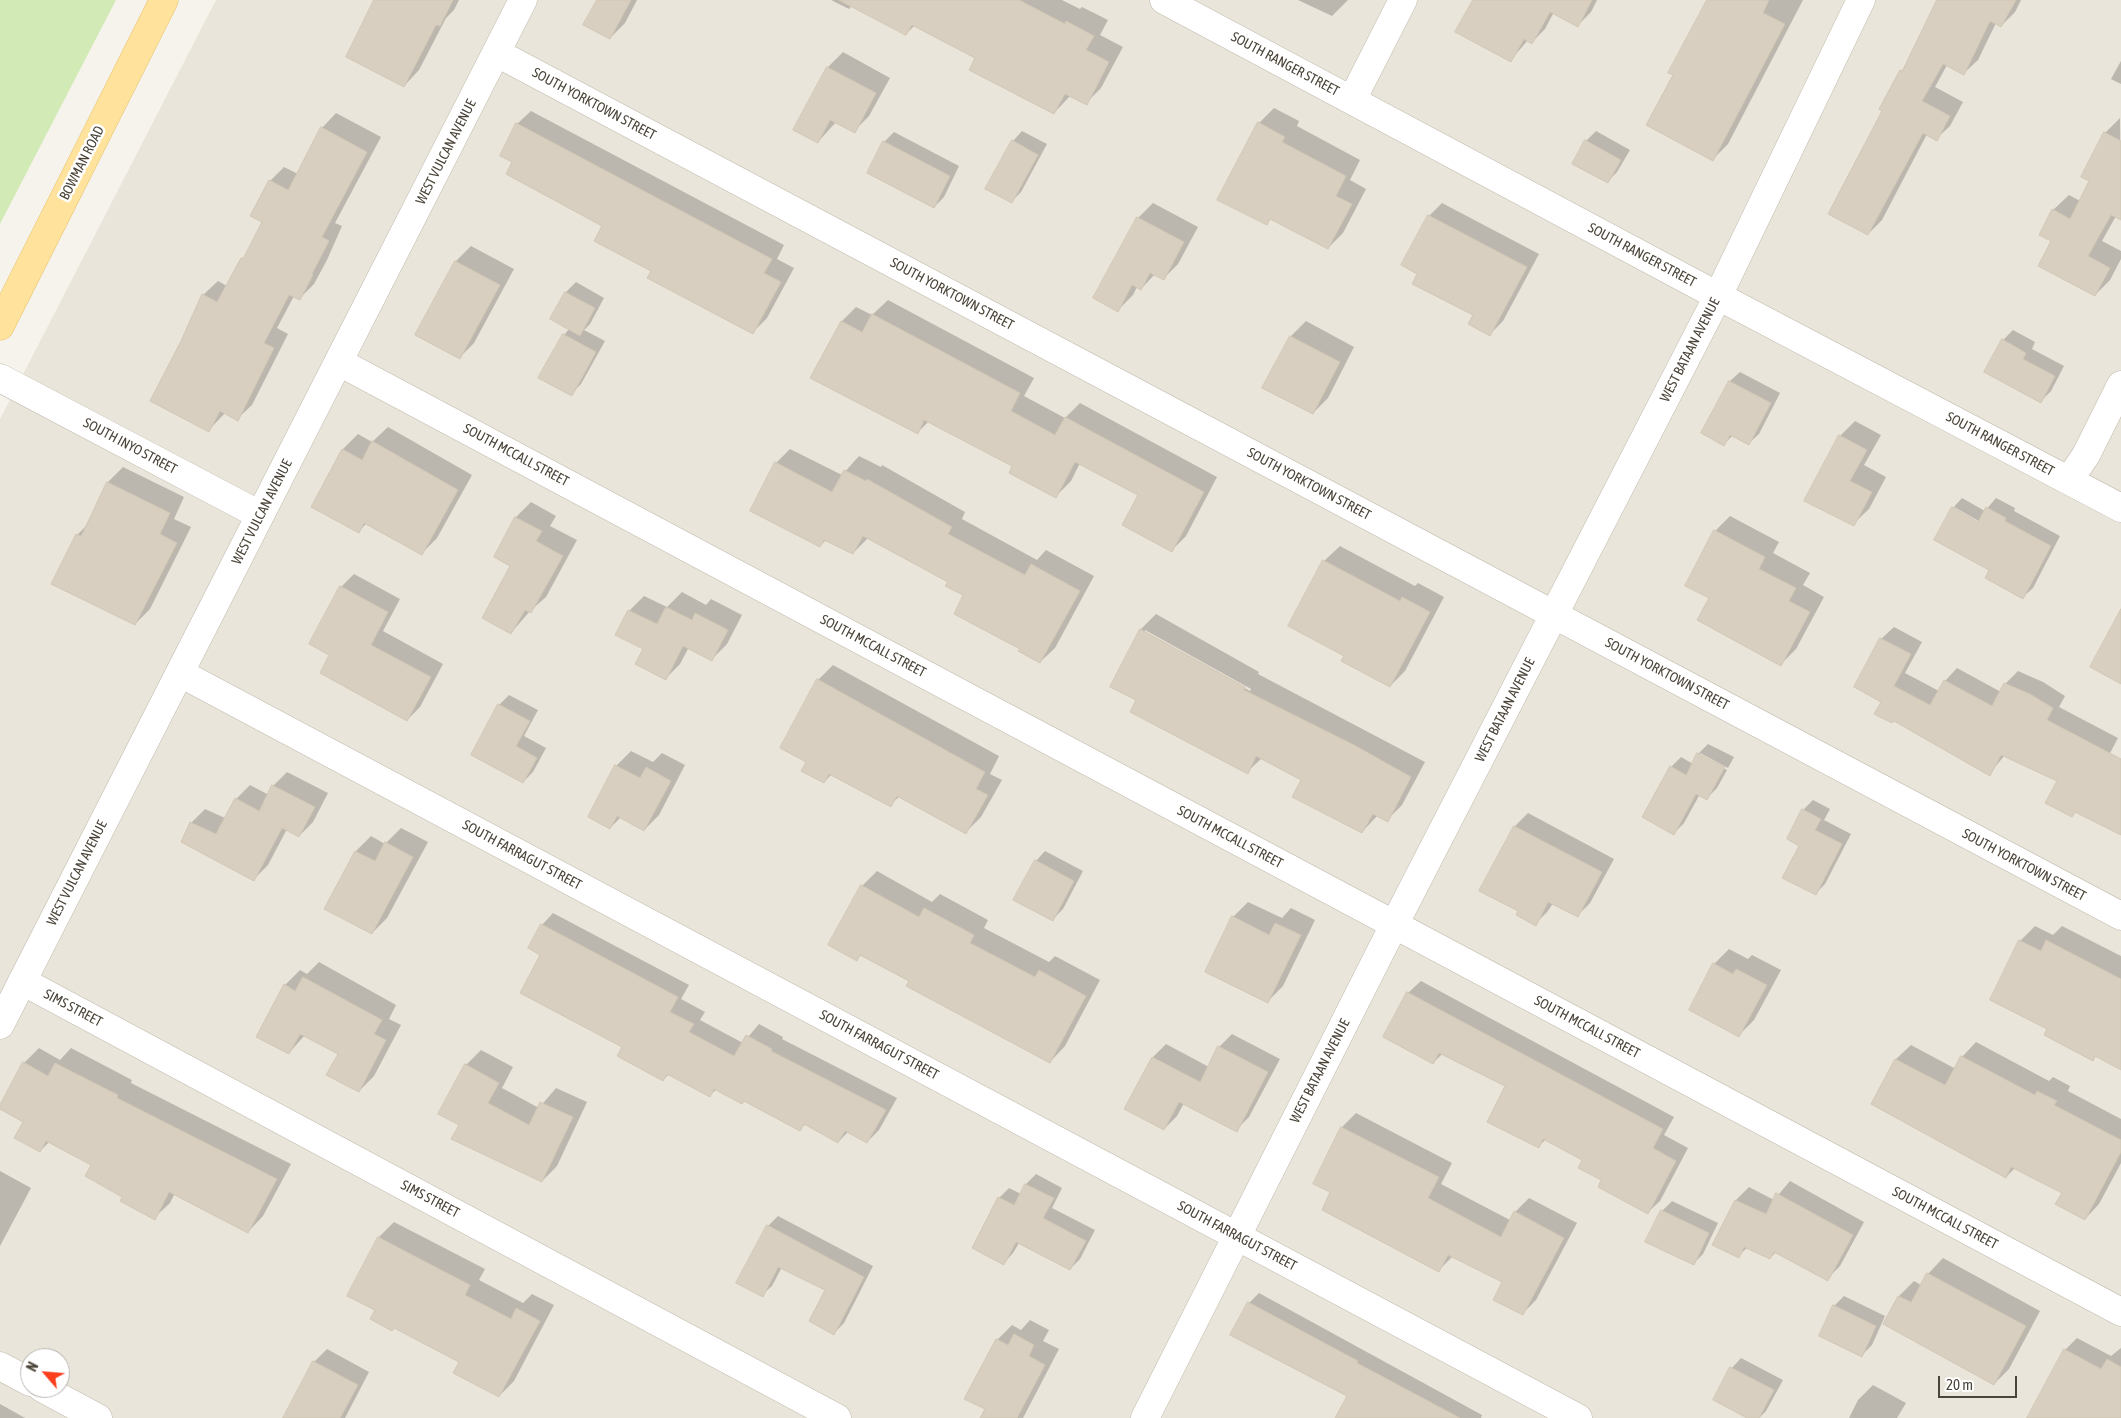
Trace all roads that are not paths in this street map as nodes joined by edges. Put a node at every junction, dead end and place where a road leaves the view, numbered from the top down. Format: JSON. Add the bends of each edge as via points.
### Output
{"nodes":[{"id":1,"x":164,"y":0,"type":"edge"},
{"id":2,"x":523,"y":0,"type":"edge"},
{"id":3,"x":1164,"y":0,"type":"edge"},
{"id":4,"x":1404,"y":0,"type":"edge"},
{"id":5,"x":1861,"y":0,"type":"edge"},
{"id":6,"x":497,"y":53,"type":"junction"},
{"id":7,"x":1352,"y":100,"type":"junction"},
{"id":8,"x":1718,"y":296,"type":"junction"},
{"id":9,"x":0,"y":326,"type":"edge"},
{"id":10,"x":339,"y":362,"type":"junction"},
{"id":11,"x":0,"y":378,"type":"edge"},
{"id":12,"x":2121,"y":385,"type":"edge"},
{"id":13,"x":2069,"y":480,"type":"junction"},
{"id":14,"x":2121,"y":508,"type":"edge"},
{"id":15,"x":260,"y":515,"type":"junction"},
{"id":16,"x":1554,"y":615,"type":"junction"},
{"id":17,"x":180,"y":673,"type":"junction"},
{"id":18,"x":2121,"y":916,"type":"edge"},
{"id":19,"x":1394,"y":925,"type":"junction"},
{"id":20,"x":22,"y":981,"type":"junction"},
{"id":21,"x":0,"y":1025,"type":"edge"},
{"id":22,"x":1237,"y":1236,"type":"junction"},
{"id":23,"x":2121,"y":1312,"type":"edge"},
{"id":24,"x":0,"y":1366,"type":"edge"},
{"id":25,"x":20,"y":1377,"type":"edge"},
{"id":26,"x":61,"y":1398,"type":"edge"},
{"id":27,"x":98,"y":1418,"type":"edge"},
{"id":28,"x":837,"y":1418,"type":"edge"},
{"id":29,"x":1144,"y":1418,"type":"edge"},
{"id":30,"x":1578,"y":1418,"type":"edge"}],
"edges":[{"from":1,"to":9,"type":"main road","name":"BOWMAN ROAD"},
{"from":2,"to":6,"type":"street","name":"WEST VULCAN AVENUE"},
{"from":3,"to":7,"type":"street","name":"SOUTH RANGER STREET"},
{"from":4,"to":7,"type":"street"},
{"from":5,"to":8,"type":"street","name":"WEST BATAAN AVENUE"},
{"from":6,"to":10,"type":"street","name":"WEST VULCAN AVENUE"},
{"from":6,"to":16,"type":"street","name":"SOUTH YORKTOWN STREET"},
{"from":7,"to":8,"type":"street","name":"SOUTH RANGER STREET"},
{"from":8,"to":13,"type":"street","name":"SOUTH RANGER STREET"},
{"from":8,"to":16,"type":"street","name":"WEST BATAAN AVENUE"},
{"from":10,"to":15,"type":"street","name":"WEST VULCAN AVENUE"},
{"from":10,"to":19,"type":"street","name":"SOUTH MCCALL STREET"},
{"from":11,"to":15,"type":"street","name":"SOUTH INYO STREET"},
{"from":12,"to":13,"type":"street","via":[[2086,455]]},
{"from":13,"to":14,"type":"street","name":"SOUTH RANGER STREET"},
{"from":15,"to":17,"type":"street","name":"WEST VULCAN AVENUE"},
{"from":16,"to":18,"type":"street","name":"SOUTH YORKTOWN STREET"},
{"from":16,"to":19,"type":"street","name":"WEST BATAAN AVENUE"},
{"from":17,"to":20,"type":"street","name":"WEST VULCAN AVENUE"},
{"from":17,"to":22,"type":"street","name":"SOUTH FARRAGUT STREET"},
{"from":19,"to":22,"type":"street","name":"WEST BATAAN AVENUE"},
{"from":19,"to":23,"type":"street","name":"SOUTH MCCALL STREET"},
{"from":20,"to":21,"type":"street","name":"WEST VULCAN AVENUE"},
{"from":20,"to":28,"type":"street","name":"SIMS STREET"},
{"from":22,"to":29,"type":"street","name":"WEST BATAAN AVENUE"},
{"from":22,"to":30,"type":"street","name":"SOUTH FARRAGUT STREET"},
{"from":24,"to":25,"type":"street"},
{"from":26,"to":27,"type":"street"}]}
